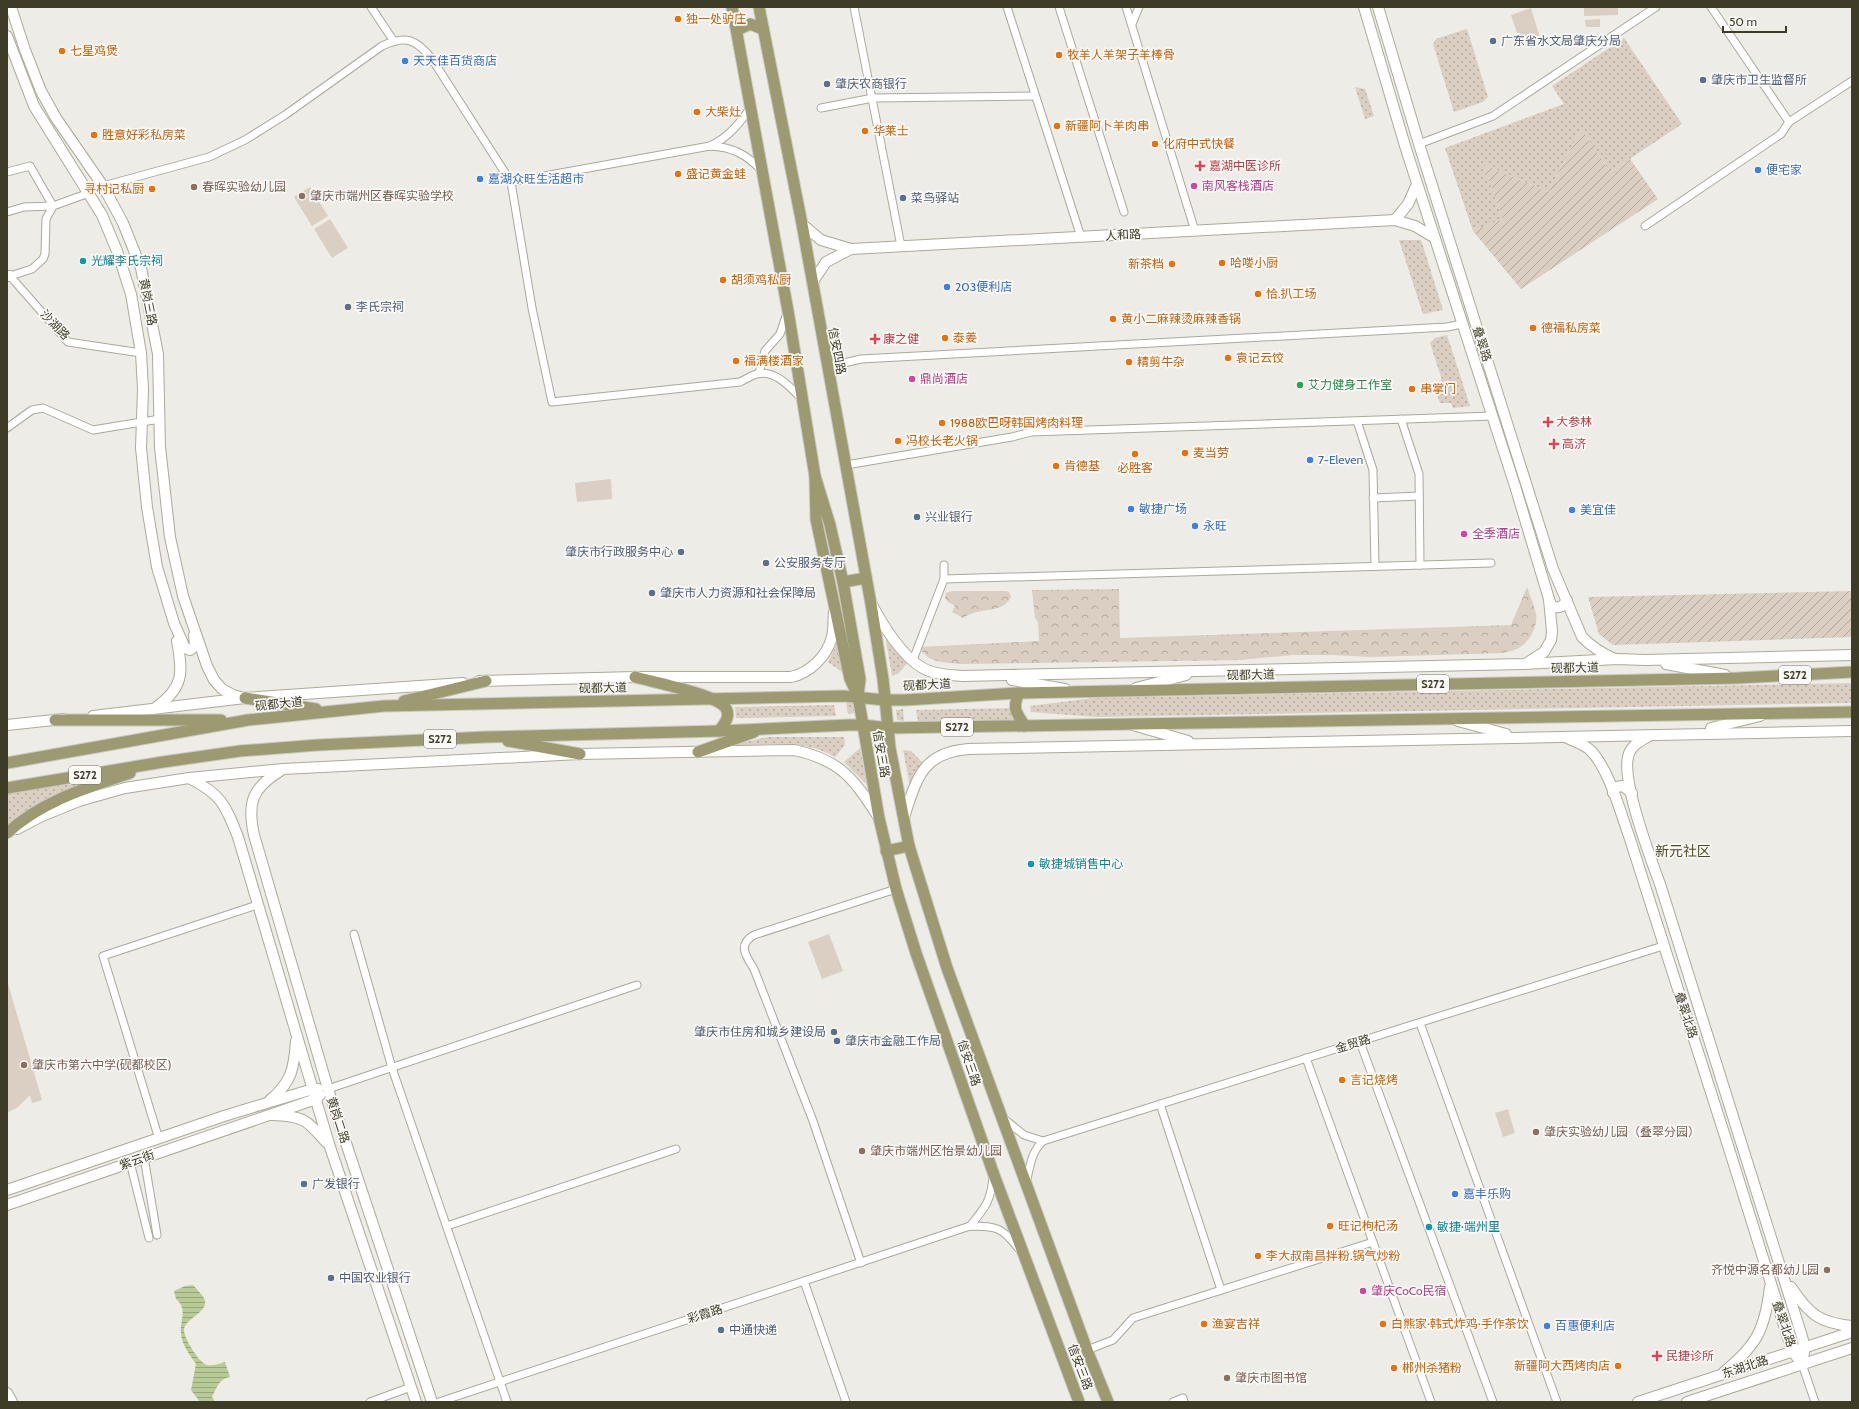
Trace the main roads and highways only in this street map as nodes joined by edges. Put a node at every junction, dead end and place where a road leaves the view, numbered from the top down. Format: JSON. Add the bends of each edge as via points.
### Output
{"nodes":[{"id":1,"x":11,"y":7,"type":"edge"},
{"id":2,"x":732,"y":7,"type":"edge"},
{"id":3,"x":759,"y":7,"type":"edge"},
{"id":4,"x":1364,"y":7,"type":"edge"},
{"id":5,"x":1378,"y":7,"type":"edge"},
{"id":6,"x":763,"y":28,"type":"junction"},
{"id":7,"x":737,"y":30,"type":"junction"},
{"id":8,"x":7,"y":36,"type":"edge"},
{"id":9,"x":1418,"y":184,"type":"junction"},
{"id":10,"x":1395,"y":220,"type":"junction"},
{"id":11,"x":802,"y":224,"type":"junction"},
{"id":12,"x":1435,"y":238,"type":"junction"},
{"id":13,"x":851,"y":249,"type":"junction"},
{"id":14,"x":812,"y":283,"type":"junction"},
{"id":15,"x":816,"y":476,"type":"junction"},
{"id":16,"x":866,"y":578,"type":"junction"},
{"id":17,"x":843,"y":582,"type":"junction"},
{"id":18,"x":1549,"y":599,"type":"junction"},
{"id":19,"x":1567,"y":600,"type":"junction"},
{"id":20,"x":871,"y":604,"type":"junction"},
{"id":21,"x":834,"y":606,"type":"junction"},
{"id":22,"x":174,"y":623,"type":"junction"},
{"id":23,"x":193,"y":624,"type":"junction"},
{"id":24,"x":1852,"y":656,"type":"edge"},
{"id":25,"x":1617,"y":659,"type":"junction"},
{"id":26,"x":1645,"y":660,"type":"junction"},
{"id":27,"x":1524,"y":664,"type":"junction"},
{"id":28,"x":1204,"y":670,"type":"junction"},
{"id":29,"x":1852,"y":672,"type":"edge"},
{"id":30,"x":991,"y":676,"type":"junction"},
{"id":31,"x":634,"y":677,"type":"junction"},
{"id":32,"x":1738,"y":678,"type":"junction"},
{"id":33,"x":486,"y":681,"type":"junction"},
{"id":34,"x":1128,"y":690,"type":"junction"},
{"id":35,"x":1078,"y":691,"type":"junction"},
{"id":36,"x":1019,"y":693,"type":"junction"},
{"id":37,"x":858,"y":696,"type":"junction"},
{"id":38,"x":245,"y":698,"type":"junction"},
{"id":39,"x":713,"y":699,"type":"junction"},
{"id":40,"x":885,"y":700,"type":"junction"},
{"id":41,"x":384,"y":706,"type":"junction"},
{"id":42,"x":155,"y":709,"type":"junction"},
{"id":43,"x":331,"y":711,"type":"junction"},
{"id":44,"x":1852,"y":712,"type":"edge"},
{"id":45,"x":1771,"y":713,"type":"junction"},
{"id":46,"x":1448,"y":718,"type":"junction"},
{"id":47,"x":55,"y":720,"type":"junction"},
{"id":48,"x":248,"y":720,"type":"junction"},
{"id":49,"x":1127,"y":724,"type":"junction"},
{"id":50,"x":7,"y":725,"type":"edge"},
{"id":51,"x":863,"y":725,"type":"junction"},
{"id":52,"x":1025,"y":726,"type":"junction"},
{"id":53,"x":768,"y":728,"type":"junction"},
{"id":54,"x":889,"y":728,"type":"junction"},
{"id":55,"x":719,"y":731,"type":"junction"},
{"id":56,"x":1852,"y":731,"type":"edge"},
{"id":57,"x":1694,"y":733,"type":"junction"},
{"id":58,"x":1651,"y":735,"type":"junction"},
{"id":59,"x":1561,"y":736,"type":"junction"},
{"id":60,"x":486,"y":737,"type":"junction"},
{"id":61,"x":1518,"y":737,"type":"junction"},
{"id":62,"x":1200,"y":744,"type":"junction"},
{"id":63,"x":698,"y":752,"type":"junction"},
{"id":64,"x":580,"y":754,"type":"junction"},
{"id":65,"x":163,"y":762,"type":"junction"},
{"id":66,"x":7,"y":763,"type":"edge"},
{"id":67,"x":283,"y":769,"type":"junction"},
{"id":68,"x":189,"y":778,"type":"junction"},
{"id":69,"x":7,"y":788,"type":"edge"},
{"id":70,"x":1613,"y":793,"type":"junction"},
{"id":71,"x":1632,"y":793,"type":"junction"},
{"id":72,"x":904,"y":817,"type":"junction"},
{"id":73,"x":879,"y":818,"type":"junction"},
{"id":74,"x":7,"y":834,"type":"edge"},
{"id":75,"x":254,"y":834,"type":"junction"},
{"id":76,"x":238,"y":837,"type":"junction"},
{"id":77,"x":909,"y":846,"type":"junction"},
{"id":78,"x":886,"y":851,"type":"junction"},
{"id":79,"x":296,"y":1034,"type":"junction"},
{"id":80,"x":328,"y":1089,"type":"junction"},
{"id":81,"x":314,"y":1094,"type":"junction"},
{"id":82,"x":265,"y":1104,"type":"junction"},
{"id":83,"x":266,"y":1115,"type":"junction"},
{"id":84,"x":224,"y":1116,"type":"junction"},
{"id":85,"x":228,"y":1128,"type":"junction"},
{"id":86,"x":329,"y":1144,"type":"junction"},
{"id":87,"x":7,"y":1190,"type":"edge"},
{"id":88,"x":7,"y":1205,"type":"edge"},
{"id":89,"x":368,"y":1209,"type":"junction"},
{"id":90,"x":352,"y":1214,"type":"junction"},
{"id":91,"x":1785,"y":1279,"type":"junction"},
{"id":92,"x":1770,"y":1284,"type":"junction"},
{"id":93,"x":1852,"y":1326,"type":"edge"},
{"id":94,"x":1852,"y":1332,"type":"edge"},
{"id":95,"x":1838,"y":1336,"type":"junction"},
{"id":96,"x":1805,"y":1347,"type":"junction"},
{"id":97,"x":1847,"y":1349,"type":"edge"},
{"id":98,"x":1793,"y":1352,"type":"junction"},
{"id":99,"x":1802,"y":1364,"type":"junction"},
{"id":100,"x":1718,"y":1376,"type":"junction"},
{"id":101,"x":7,"y":1393,"type":"edge"},
{"id":102,"x":12,"y":1402,"type":"edge"},
{"id":103,"x":416,"y":1402,"type":"edge"},
{"id":104,"x":432,"y":1402,"type":"edge"},
{"id":105,"x":1079,"y":1402,"type":"edge"},
{"id":106,"x":1108,"y":1402,"type":"edge"},
{"id":107,"x":1638,"y":1402,"type":"edge"},
{"id":108,"x":1687,"y":1402,"type":"edge"}],
"edges":[{"from":1,"to":23,"type":"main road","name":"黄岗三路","via":[[41,90],[56,118],[103,186],[123,223],[141,268],[158,354],[160,447],[170,537],[183,596]]},
{"from":2,"to":7,"type":"main road"},
{"from":3,"to":6,"type":"main road","name":"信安四路"},
{"from":4,"to":9,"type":"main road","name":"叠翠路"},
{"from":5,"to":19,"type":"main road","name":"叠翠路","via":[[1529,497],[1553,569]]},
{"from":6,"to":7,"type":"main road","via":[[750,24]]},
{"from":6,"to":11,"type":"main road","name":"信安四路"},
{"from":7,"to":15,"type":"main road"},
{"from":8,"to":22,"type":"main road","name":"黄岗三路","via":[[34,106],[102,215],[118,251],[131,294],[143,389],[142,448],[147,507],[157,566]]},
{"from":9,"to":10,"type":"main road","via":[[1408,204]]},
{"from":9,"to":12,"type":"main road","name":"叠翠路"},
{"from":10,"to":12,"type":"main road","name":"人和路","via":[[1415,226]]},
{"from":10,"to":13,"type":"main road","name":"人和路"},
{"from":11,"to":13,"type":"main road","via":[[821,240]]},
{"from":11,"to":14,"type":"main road","name":"信安四路"},
{"from":12,"to":18,"type":"main road","name":"叠翠路"},
{"from":13,"to":14,"type":"main road","via":[[826,262]]},
{"from":14,"to":16,"type":"main road","name":"信安四路"},
{"from":15,"to":17,"type":"main road"},
{"from":15,"to":21,"type":"main road","via":[[816,519]]},
{"from":16,"to":17,"type":"main road"},
{"from":16,"to":20,"type":"main road","name":"信安四路"},
{"from":17,"to":37,"type":"main road","via":[[860,679]]},
{"from":18,"to":19,"type":"main road","via":[[1552,607],[1558,608],[1564,606]]},
{"from":18,"to":27,"type":"main road","name":"叠翠路","via":[[1551,640],[1544,652]]},
{"from":19,"to":25,"type":"main road","name":"叠翠路","via":[[1582,637],[1603,654]]},
{"from":20,"to":30,"type":"main road","name":"砚都大道","via":[[885,629],[898,645],[928,670],[946,675]]},
{"from":20,"to":40,"type":"main road","name":"信安四路"},
{"from":21,"to":31,"type":"main road","via":[[832,636],[828,647],[816,663],[798,676]]},
{"from":21,"to":37,"type":"main road","via":[[850,679]]},
{"from":22,"to":23,"type":"main road","via":[[185,648],[190,650],[195,646]]},
{"from":22,"to":42,"type":"main road","via":[[181,676],[171,695]]},
{"from":23,"to":38,"type":"main road","via":[[214,680],[222,689]]},
{"from":24,"to":26,"type":"main road","name":"砚都大道"},
{"from":25,"to":26,"type":"main road","name":"砚都大道"},
{"from":25,"to":27,"type":"main road","name":"砚都大道"},
{"from":26,"to":32,"type":"main road"},
{"from":27,"to":28,"type":"main road","name":"砚都大道"},
{"from":28,"to":30,"type":"main road","name":"砚都大道"},
{"from":28,"to":34,"type":"main road"},
{"from":29,"to":32,"type":"main road","name":"砚都大道","number":"S272"},
{"from":30,"to":35,"type":"main road"},
{"from":31,"to":33,"type":"main road"},
{"from":31,"to":39,"type":"main road"},
{"from":32,"to":34,"type":"main road","name":"砚都大道","number":"S272"},
{"from":33,"to":38,"type":"main road"},
{"from":33,"to":41,"type":"main road"},
{"from":34,"to":35,"type":"main road","name":"砚都大道","number":"S272"},
{"from":35,"to":36,"type":"main road","name":"砚都大道","number":"S272"},
{"from":36,"to":40,"type":"main road","name":"砚都大道","number":"S272"},
{"from":36,"to":52,"type":"main road","via":[[1015,709]]},
{"from":37,"to":39,"type":"main road","name":"砚都大道","number":"S272"},
{"from":37,"to":40,"type":"main road","name":"砚都大道","number":"S272"},
{"from":37,"to":51,"type":"main road","name":"信安三路"},
{"from":38,"to":42,"type":"main road"},
{"from":38,"to":43,"type":"main road"},
{"from":39,"to":41,"type":"main road","name":"砚都大道","number":"S272"},
{"from":39,"to":55,"type":"main road","via":[[725,707],[728,713],[727,721]]},
{"from":40,"to":54,"type":"main road","name":"信安三路"},
{"from":41,"to":43,"type":"main road","name":"砚都大道","number":"S272"},
{"from":42,"to":47,"type":"main road"},
{"from":43,"to":48,"type":"main road","name":"砚都大道","number":"S272"},
{"from":44,"to":45,"type":"main road","number":"S272"},
{"from":45,"to":46,"type":"main road","number":"S272"},
{"from":45,"to":57,"type":"main road"},
{"from":46,"to":49,"type":"main road","number":"S272"},
{"from":46,"to":61,"type":"main road"},
{"from":47,"to":48,"type":"main road"},
{"from":47,"to":50,"type":"main road"},
{"from":48,"to":66,"type":"main road","name":"砚都大道","number":"S272"},
{"from":49,"to":52,"type":"main road","number":"S272"},
{"from":49,"to":62,"type":"main road"},
{"from":51,"to":53,"type":"main road","number":"S272"},
{"from":51,"to":54,"type":"main road","number":"S272"},
{"from":51,"to":73,"type":"main road","name":"信安三路"},
{"from":52,"to":54,"type":"main road","number":"S272"},
{"from":53,"to":55,"type":"main road","number":"S272"},
{"from":53,"to":63,"type":"main road"},
{"from":54,"to":72,"type":"main road","name":"信安三路","via":[[891,752]]},
{"from":55,"to":60,"type":"main road","number":"S272"},
{"from":56,"to":57,"type":"main road"},
{"from":57,"to":58,"type":"main road"},
{"from":58,"to":59,"type":"main road"},
{"from":58,"to":71,"type":"main road","name":"叠翠北路","via":[[1639,741],[1628,755]]},
{"from":59,"to":61,"type":"main road"},
{"from":59,"to":70,"type":"main road","name":"叠翠北路","via":[[1588,748],[1596,756]]},
{"from":60,"to":64,"type":"main road"},
{"from":60,"to":65,"type":"main road","number":"S272","via":[[287,748]]},
{"from":61,"to":62,"type":"main road"},
{"from":62,"to":72,"type":"main road","via":[[955,750],[928,764],[917,779]]},
{"from":63,"to":64,"type":"main road"},
{"from":63,"to":73,"type":"main road","via":[[794,750],[810,753],[834,764],[848,775],[859,786]]},
{"from":64,"to":67,"type":"main road"},
{"from":65,"to":69,"type":"main road","number":"S272"},
{"from":65,"to":74,"type":"main road","via":[[71,793],[20,821]]},
{"from":67,"to":68,"type":"main road"},
{"from":67,"to":75,"type":"main road","name":"黄岗二路","via":[[264,780],[255,794],[250,807]]},
{"from":68,"to":74,"type":"main road","via":[[125,788],[80,801]]},
{"from":68,"to":76,"type":"main road","name":"黄岗二路","via":[[208,788],[220,799]]},
{"from":70,"to":71,"type":"main road","via":[[1616,787],[1623,786]]},
{"from":70,"to":92,"type":"main road","name":"叠翠北路","via":[[1629,836]]},
{"from":71,"to":91,"type":"main road","name":"叠翠北路","via":[[1642,834]]},
{"from":72,"to":77,"type":"main road","name":"信安三路"},
{"from":73,"to":78,"type":"main road","name":"信安三路"},
{"from":75,"to":76,"type":"main road","via":[[244,831]]},
{"from":75,"to":80,"type":"main road","name":"黄岗二路"},
{"from":76,"to":79,"type":"main road","name":"黄岗二路"},
{"from":77,"to":78,"type":"main road"},
{"from":77,"to":106,"type":"main road","name":"信安三路","via":[[947,968]]},
{"from":78,"to":105,"type":"main road","name":"信安三路","via":[[916,953],[994,1175]]},
{"from":79,"to":81,"type":"main road","name":"黄岗二路"},
{"from":79,"to":82,"type":"main road","via":[[294,1066],[290,1078],[279,1093]]},
{"from":80,"to":81,"type":"main road"},
{"from":80,"to":89,"type":"main road","name":"黄岗二路"},
{"from":81,"to":82,"type":"main road","name":"紫云街"},
{"from":81,"to":83,"type":"main road","name":"紫云街"},
{"from":81,"to":86,"type":"main road","name":"黄岗二路"},
{"from":82,"to":84,"type":"main road","name":"紫云街"},
{"from":83,"to":85,"type":"main road","name":"紫云街"},
{"from":83,"to":86,"type":"main road","via":[[304,1119]]},
{"from":84,"to":85,"type":"main road"},
{"from":84,"to":87,"type":"main road","name":"紫云街"},
{"from":85,"to":88,"type":"main road","name":"紫云街"},
{"from":86,"to":90,"type":"main road","name":"黄岗二路"},
{"from":89,"to":90,"type":"main road"},
{"from":89,"to":104,"type":"main road","name":"黄岗二路"},
{"from":90,"to":103,"type":"main road","name":"黄岗二路"},
{"from":91,"to":92,"type":"main road"},
{"from":91,"to":93,"type":"main road","via":[[1809,1311],[1829,1322]]},
{"from":91,"to":96,"type":"main road","name":"叠翠北路"},
{"from":92,"to":98,"type":"main road","name":"叠翠北路"},
{"from":92,"to":100,"type":"main road","via":[[1766,1315],[1756,1340],[1747,1352]]},
{"from":94,"to":95,"type":"main road","name":"东湖北路"},
{"from":95,"to":96,"type":"main road","name":"东湖北路"},
{"from":95,"to":97,"type":"main road"},
{"from":96,"to":98,"type":"main road","name":"东湖北路"},
{"from":96,"to":99,"type":"main road","name":"叠翠北路"},
{"from":97,"to":99,"type":"main road","name":"东湖北路"},
{"from":98,"to":99,"type":"main road","name":"叠翠北路"},
{"from":98,"to":100,"type":"main road","name":"东湖北路"},
{"from":99,"to":108,"type":"main road","name":"东湖北路"},
{"from":100,"to":107,"type":"main road","name":"东湖北路"},
{"from":101,"to":102,"type":"main road"}]}
